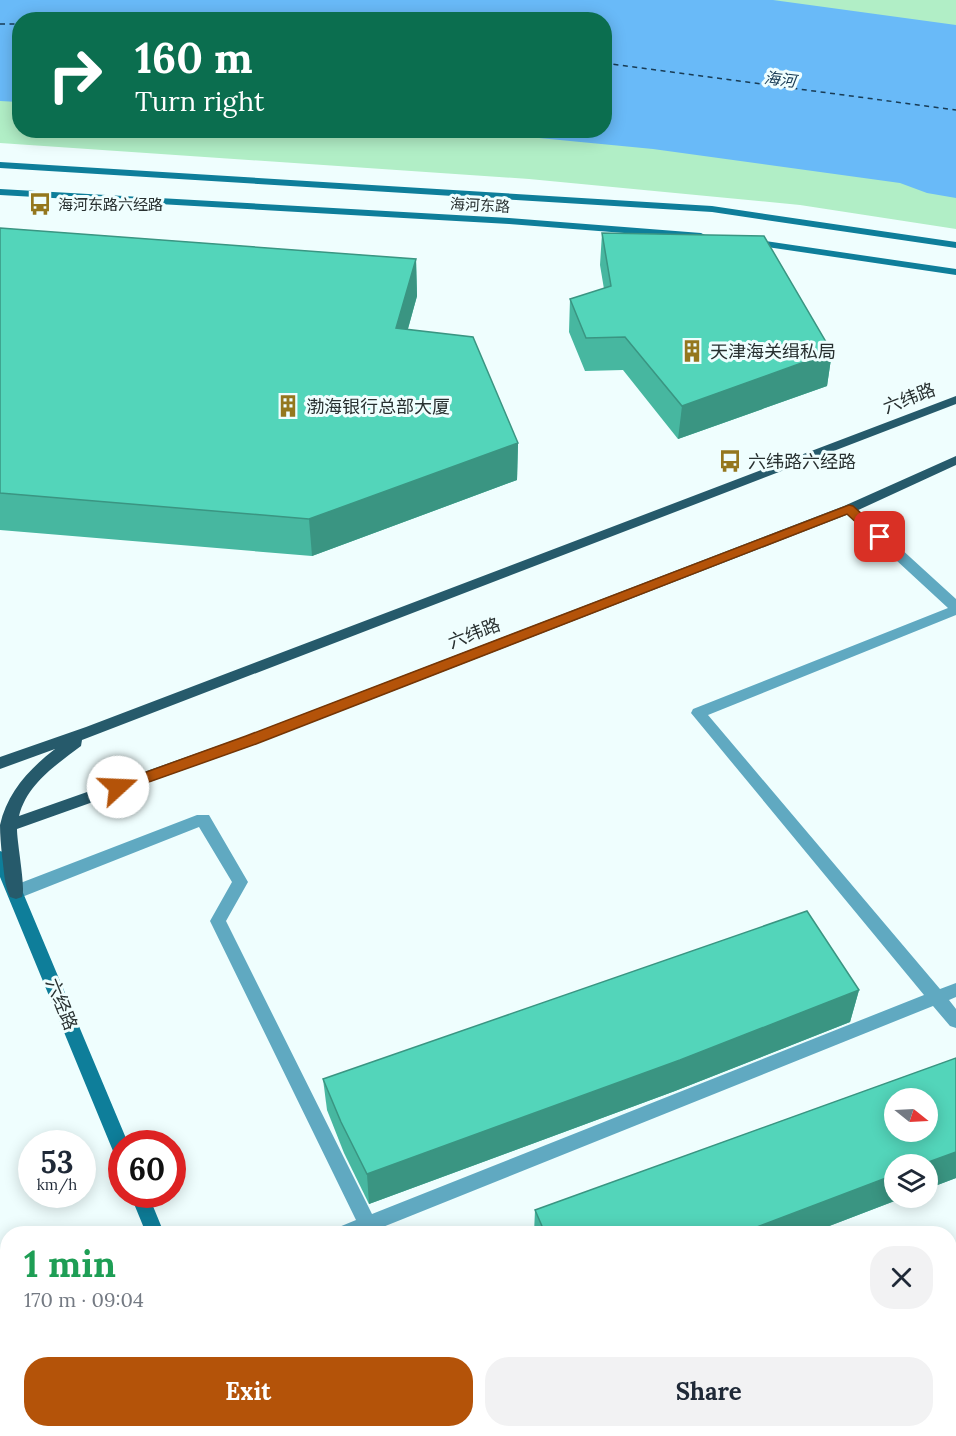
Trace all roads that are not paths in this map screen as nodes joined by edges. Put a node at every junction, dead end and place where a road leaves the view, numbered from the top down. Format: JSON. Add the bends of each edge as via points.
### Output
{"nodes":[{"id":1,"x":0,"y":165,"type":"edge"},
{"id":2,"x":0,"y":192,"type":"edge"},
{"id":3,"x":710,"y":237,"type":"edge"},
{"id":4,"x":734,"y":240,"type":"edge"},
{"id":5,"x":956,"y":244,"type":"edge"},
{"id":6,"x":956,"y":272,"type":"edge"},
{"id":7,"x":956,"y":400,"type":"edge"},
{"id":8,"x":956,"y":460,"type":"edge"},
{"id":9,"x":849,"y":509,"type":"junction"},
{"id":10,"x":956,"y":609,"type":"edge"},
{"id":11,"x":91,"y":731,"type":"junction"},
{"id":12,"x":0,"y":764,"type":"edge"},
{"id":13,"x":4,"y":828,"type":"edge"},
{"id":14,"x":0,"y":857,"type":"edge"},
{"id":15,"x":16,"y":892,"type":"junction"},
{"id":16,"x":956,"y":990,"type":"edge"},
{"id":17,"x":937,"y":997,"type":"junction"},
{"id":18,"x":956,"y":1021,"type":"edge"},
{"id":19,"x":113,"y":1130,"type":"edge"},
{"id":20,"x":144,"y":1208,"type":"edge"},
{"id":21,"x":368,"y":1224,"type":"junction"},
{"id":22,"x":151,"y":1226,"type":"edge"},
{"id":23,"x":363,"y":1226,"type":"edge"}],
"edges":[{"from":1,"to":5,"type":"main road","name":"海河东路","via":[[712,209]]},
{"from":2,"to":3,"type":"main road","name":"海河东路","via":[[509,221]]},
{"from":4,"to":6,"type":"main road"},
{"from":7,"to":11,"type":"main road","name":"六纬路"},
{"from":8,"to":9,"type":"main road","name":"六纬路"},
{"from":9,"to":10,"type":"street"},
{"from":9,"to":13,"type":"main road","name":"六纬路","via":[[251,740]]},
{"from":10,"to":17,"type":"street","via":[[698,713]]},
{"from":11,"to":12,"type":"main road","name":"六纬路"},
{"from":11,"to":13,"type":"main road","via":[[27,783]]},
{"from":13,"to":15,"type":"main road"},
{"from":14,"to":15,"type":"main road","name":"六经路"},
{"from":15,"to":19,"type":"main road","name":"六经路"},
{"from":15,"to":21,"type":"street","via":[[203,819],[240,882],[218,921]]},
{"from":16,"to":17,"type":"street"},
{"from":17,"to":18,"type":"street"},
{"from":17,"to":21,"type":"street"},
{"from":20,"to":22,"type":"main road"},
{"from":21,"to":23,"type":"street"}]}
